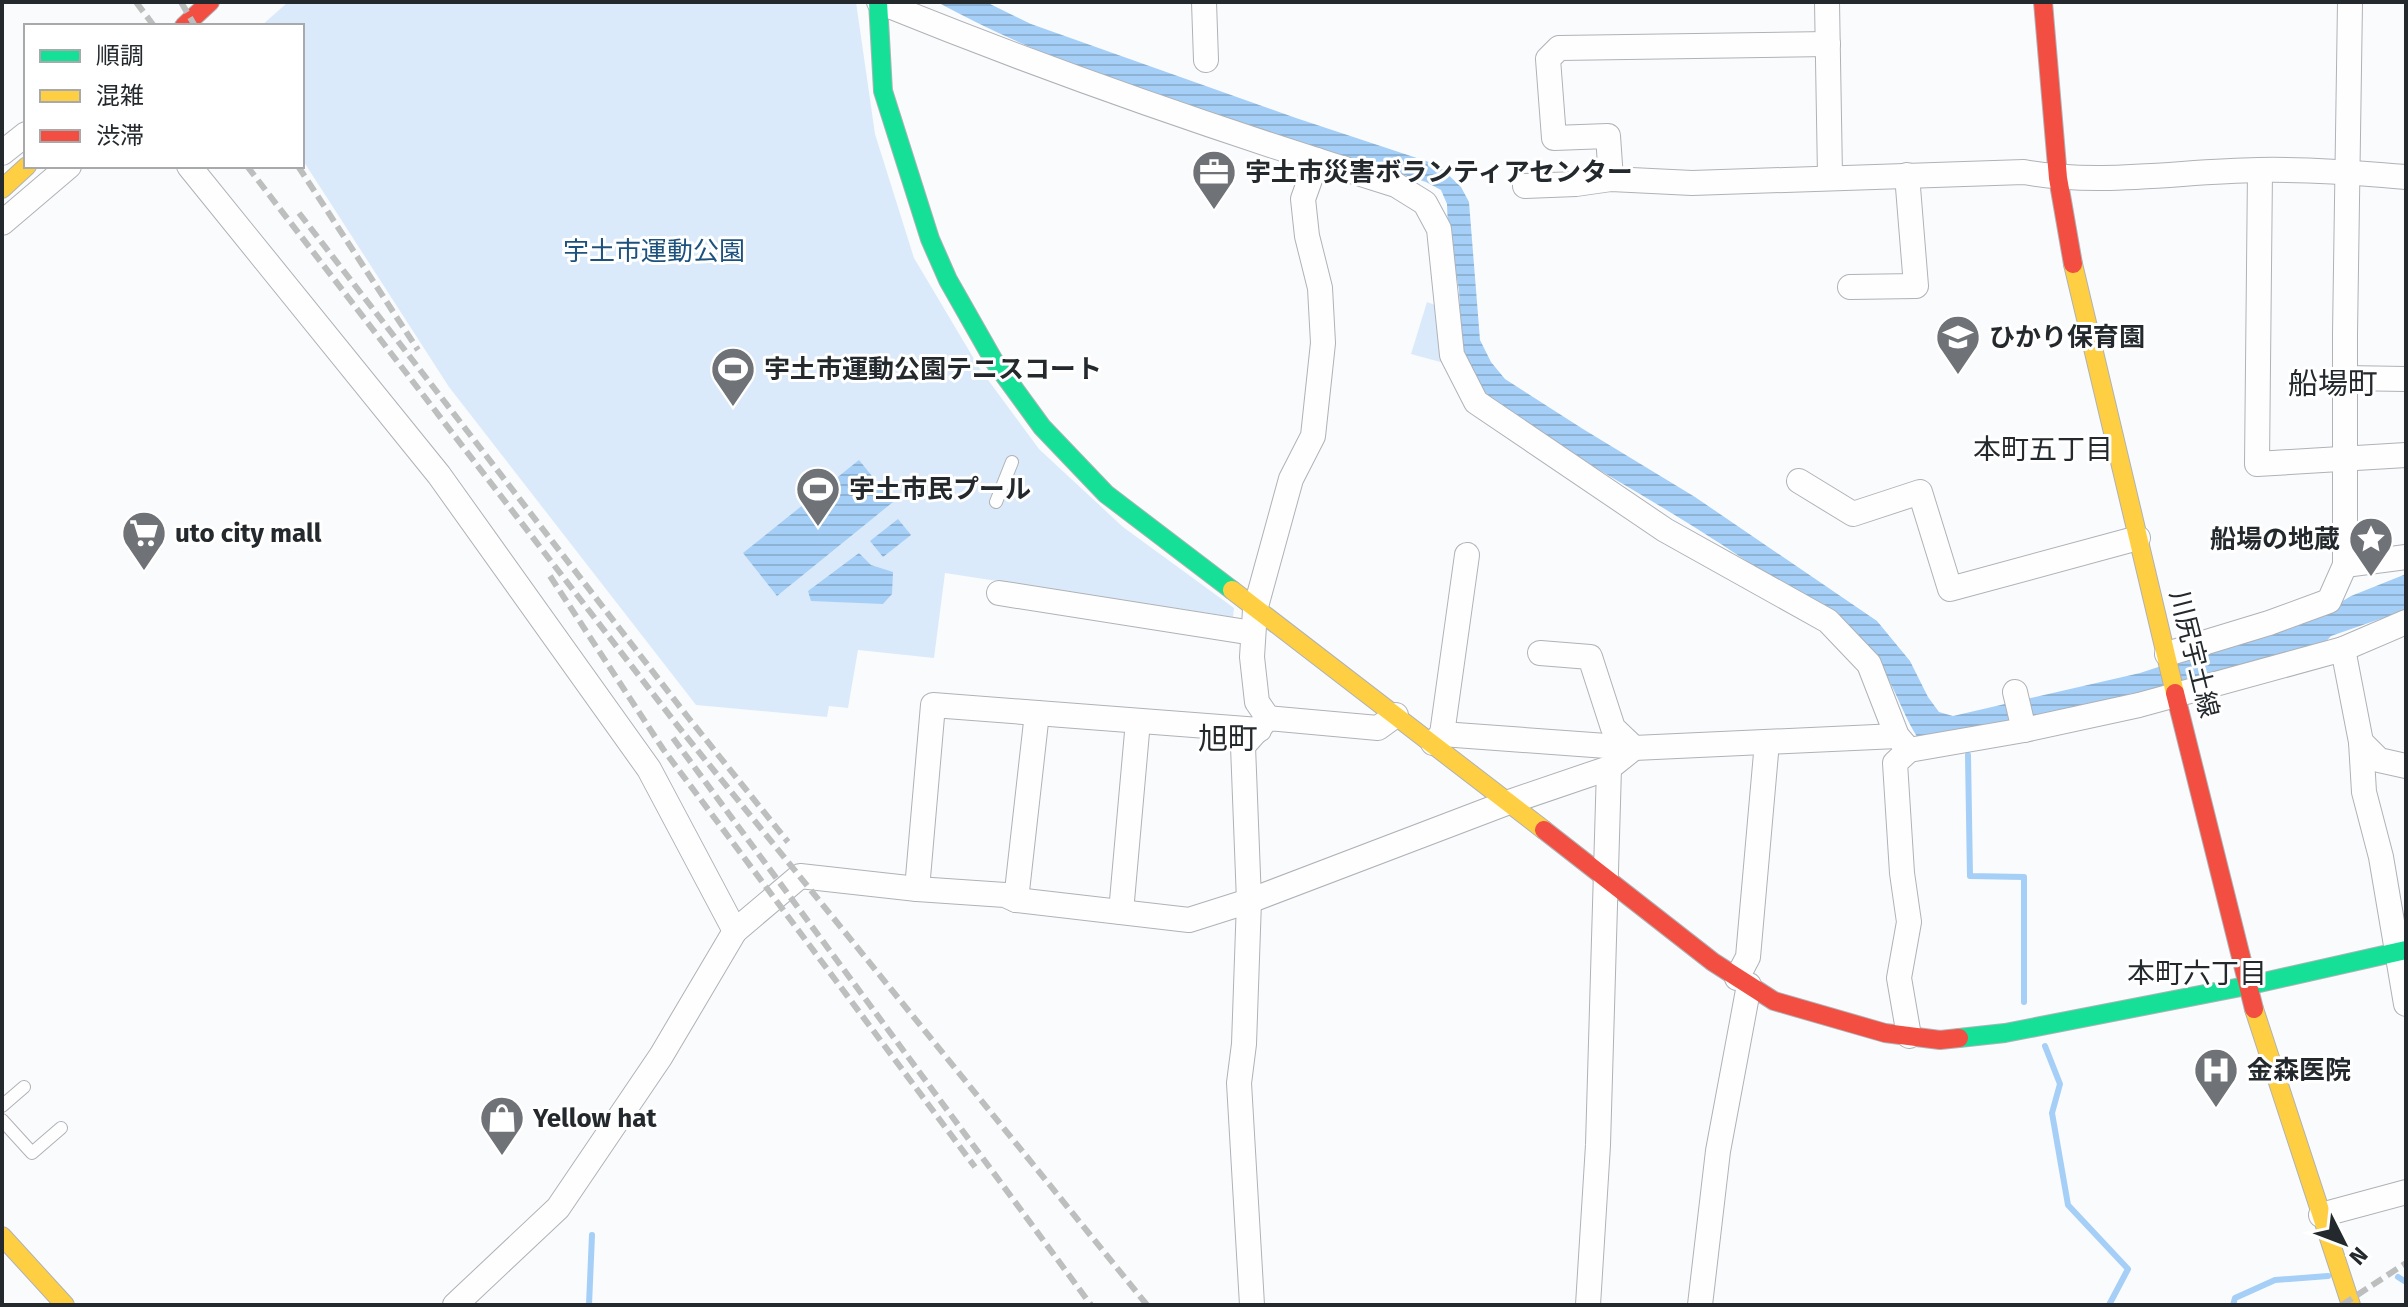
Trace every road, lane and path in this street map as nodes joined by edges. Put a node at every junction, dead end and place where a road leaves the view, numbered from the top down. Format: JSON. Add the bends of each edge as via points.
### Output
{"nodes":[{"id":1,"x":198,"y":2,"type":"edge"},
{"id":2,"x":878,"y":2,"type":"edge"},
{"id":3,"x":1204,"y":2,"type":"edge"},
{"id":4,"x":1827,"y":2,"type":"edge"},
{"id":5,"x":2043,"y":2,"type":"edge"},
{"id":6,"x":2350,"y":2,"type":"edge"},
{"id":7,"x":221,"y":4,"type":"edge"},
{"id":8,"x":170,"y":24,"type":"edge"},
{"id":9,"x":187,"y":24,"type":"edge"},
{"id":10,"x":1828,"y":44,"type":"junction"},
{"id":11,"x":1206,"y":60,"type":"dead end"},
{"id":12,"x":24,"y":136,"type":"edge"},
{"id":13,"x":2,"y":153,"type":"edge"},
{"id":14,"x":1317,"y":160,"type":"junction"},
{"id":15,"x":25,"y":168,"type":"edge"},
{"id":16,"x":67,"y":168,"type":"edge"},
{"id":17,"x":191,"y":168,"type":"edge"},
{"id":18,"x":2260,"y":170,"type":"junction"},
{"id":19,"x":2347,"y":172,"type":"junction"},
{"id":20,"x":1907,"y":175,"type":"junction"},
{"id":21,"x":1830,"y":176,"type":"junction"},
{"id":22,"x":2406,"y":177,"type":"edge"},
{"id":23,"x":2058,"y":178,"type":"junction"},
{"id":24,"x":1611,"y":179,"type":"junction"},
{"id":25,"x":1525,"y":186,"type":"dead end"},
{"id":26,"x":2,"y":189,"type":"edge"},
{"id":27,"x":2,"y":223,"type":"edge"},
{"id":28,"x":1850,"y":287,"type":"dead end"},
{"id":29,"x":2345,"y":378,"type":"junction"},
{"id":30,"x":2406,"y":379,"type":"edge"},
{"id":31,"x":2406,"y":455,"type":"edge"},
{"id":32,"x":2345,"y":459,"type":"junction"},
{"id":33,"x":1012,"y":462,"type":"dead end"},
{"id":34,"x":1799,"y":481,"type":"dead end"},
{"id":35,"x":996,"y":502,"type":"dead end"},
{"id":36,"x":2138,"y":538,"type":"junction"},
{"id":37,"x":1467,"y":555,"type":"dead end"},
{"id":38,"x":2406,"y":557,"type":"edge"},
{"id":39,"x":2345,"y":565,"type":"junction"},
{"id":40,"x":999,"y":593,"type":"dead end"},
{"id":41,"x":1254,"y":622,"type":"junction"},
{"id":42,"x":2406,"y":622,"type":"edge"},
{"id":43,"x":2343,"y":649,"type":"junction"},
{"id":44,"x":1540,"y":653,"type":"dead end"},
{"id":45,"x":2168,"y":657,"type":"junction"},
{"id":46,"x":2015,"y":692,"type":"dead end"},
{"id":47,"x":2177,"y":692,"type":"junction"},
{"id":48,"x":1037,"y":713,"type":"junction"},
{"id":49,"x":1396,"y":715,"type":"junction"},
{"id":50,"x":1138,"y":721,"type":"junction"},
{"id":51,"x":1264,"y":724,"type":"junction"},
{"id":52,"x":2024,"y":730,"type":"junction"},
{"id":53,"x":1437,"y":739,"type":"junction"},
{"id":54,"x":1767,"y":742,"type":"junction"},
{"id":55,"x":2361,"y":742,"type":"junction"},
{"id":56,"x":1903,"y":743,"type":"junction"},
{"id":57,"x":1634,"y":748,"type":"junction"},
{"id":58,"x":2406,"y":766,"type":"edge"},
{"id":59,"x":1609,"y":768,"type":"junction"},
{"id":60,"x":1509,"y":802,"type":"junction"},
{"id":61,"x":1606,"y":880,"type":"junction"},
{"id":62,"x":917,"y":889,"type":"junction"},
{"id":63,"x":1016,"y":900,"type":"junction"},
{"id":64,"x":1249,"y":901,"type":"junction"},
{"id":65,"x":1121,"y":912,"type":"junction"},
{"id":66,"x":735,"y":931,"type":"junction"},
{"id":67,"x":2401,"y":952,"type":"edge"},
{"id":68,"x":1743,"y":982,"type":"junction"},
{"id":69,"x":2246,"y":986,"type":"junction"},
{"id":70,"x":2406,"y":1004,"type":"edge"},
{"id":71,"x":1909,"y":1036,"type":"junction"},
{"id":72,"x":24,"y":1087,"type":"dead end"},
{"id":73,"x":2,"y":1106,"type":"edge"},
{"id":74,"x":2,"y":1120,"type":"edge"},
{"id":75,"x":61,"y":1128,"type":"dead end"},
{"id":76,"x":2406,"y":1192,"type":"edge"},
{"id":77,"x":2321,"y":1215,"type":"junction"},
{"id":78,"x":2,"y":1236,"type":"edge"},
{"id":79,"x":65,"y":1305,"type":"edge"},
{"id":80,"x":455,"y":1305,"type":"edge"},
{"id":81,"x":1252,"y":1305,"type":"edge"},
{"id":82,"x":1588,"y":1305,"type":"edge"},
{"id":83,"x":1700,"y":1305,"type":"edge"},
{"id":84,"x":2351,"y":1305,"type":"edge"}],
"edges":[{"from":1,"to":8,"type":"street"},
{"from":2,"to":14,"type":"street","via":[[1051,70]]},
{"from":2,"to":41,"type":"street","via":[[883,91],[914,192],[948,280],[994,361],[1042,427],[1106,494]]},
{"from":3,"to":11,"type":"street"},
{"from":4,"to":10,"type":"street"},
{"from":5,"to":23,"type":"street","name":"川尻宇土線"},
{"from":6,"to":19,"type":"street"},
{"from":7,"to":9,"type":"street"},
{"from":10,"to":21,"type":"street"},
{"from":10,"to":24,"type":"street","via":[[1559,48],[1548,59],[1554,138],[1608,136]]},
{"from":12,"to":13,"type":"street"},
{"from":14,"to":41,"type":"street","via":[[1303,199],[1320,288],[1323,343],[1313,436],[1291,479]]},
{"from":14,"to":56,"type":"street","via":[[1396,185],[1425,203],[1439,229],[1452,355],[1476,402],[1665,530],[1828,621],[1869,664]]},
{"from":15,"to":26,"type":"street"},
{"from":16,"to":27,"type":"street"},
{"from":17,"to":66,"type":"street","via":[[439,475],[649,769]]},
{"from":18,"to":19,"type":"street"},
{"from":18,"to":23,"type":"street"},
{"from":18,"to":32,"type":"street","via":[[2257,464]]},
{"from":19,"to":22,"type":"street"},
{"from":19,"to":29,"type":"street"},
{"from":20,"to":21,"type":"street"},
{"from":20,"to":23,"type":"street","via":[[2024,172]]},
{"from":20,"to":28,"type":"street","via":[[1916,286]]},
{"from":21,"to":24,"type":"street","via":[[1692,183]]},
{"from":23,"to":36,"type":"street","name":"川尻宇土線","via":[[2076,279]]},
{"from":24,"to":25,"type":"street"},
{"from":29,"to":30,"type":"street"},
{"from":29,"to":32,"type":"street"},
{"from":31,"to":32,"type":"street"},
{"from":32,"to":39,"type":"street"},
{"from":33,"to":35,"type":"lane"},
{"from":34,"to":36,"type":"street","via":[[1853,514],[1920,492],[1950,589]]},
{"from":36,"to":45,"type":"street","name":"川尻宇土線"},
{"from":37,"to":53,"type":"street"},
{"from":38,"to":39,"type":"street"},
{"from":39,"to":45,"type":"street","via":[[2329,601]]},
{"from":40,"to":41,"type":"street"},
{"from":41,"to":49,"type":"street"},
{"from":41,"to":51,"type":"street","via":[[1252,657]]},
{"from":42,"to":43,"type":"street"},
{"from":43,"to":47,"type":"street"},
{"from":43,"to":55,"type":"street"},
{"from":44,"to":57,"type":"street","via":[[1590,657],[1613,728]]},
{"from":45,"to":47,"type":"street","name":"川尻宇土線"},
{"from":46,"to":52,"type":"street"},
{"from":47,"to":52,"type":"street"},
{"from":47,"to":69,"type":"street","name":"川尻宇土線"},
{"from":48,"to":50,"type":"street"},
{"from":48,"to":62,"type":"street","via":[[933,705]]},
{"from":48,"to":63,"type":"street"},
{"from":49,"to":51,"type":"street","via":[[1378,728]]},
{"from":49,"to":53,"type":"street"},
{"from":50,"to":51,"type":"street"},
{"from":50,"to":65,"type":"street"},
{"from":51,"to":64,"type":"street","via":[[1243,746]]},
{"from":52,"to":56,"type":"street"},
{"from":53,"to":57,"type":"street"},
{"from":53,"to":60,"type":"street"},
{"from":54,"to":56,"type":"street"},
{"from":54,"to":57,"type":"street"},
{"from":54,"to":68,"type":"street"},
{"from":55,"to":58,"type":"street","via":[[2379,760]]},
{"from":55,"to":67,"type":"street","via":[[2364,792]]},
{"from":56,"to":71,"type":"street","via":[[1895,763],[1909,922],[1899,978]]},
{"from":57,"to":59,"type":"street"},
{"from":59,"to":60,"type":"street"},
{"from":59,"to":61,"type":"street"},
{"from":60,"to":61,"type":"street"},
{"from":60,"to":64,"type":"street"},
{"from":61,"to":68,"type":"street"},
{"from":61,"to":82,"type":"street"},
{"from":62,"to":63,"type":"street"},
{"from":62,"to":66,"type":"street","via":[[800,876]]},
{"from":63,"to":65,"type":"street"},
{"from":64,"to":65,"type":"street","via":[[1189,920]]},
{"from":64,"to":81,"type":"street","via":[[1239,1083]]},
{"from":66,"to":80,"type":"street","via":[[661,1056],[558,1208]]},
{"from":67,"to":69,"type":"street"},
{"from":67,"to":70,"type":"street"},
{"from":68,"to":71,"type":"street","via":[[1774,1001],[1817,1015]]},
{"from":68,"to":83,"type":"street"},
{"from":69,"to":71,"type":"street","via":[[2005,1033],[1940,1040]]},
{"from":69,"to":77,"type":"street","name":"川尻宇土線"},
{"from":72,"to":73,"type":"lane"},
{"from":74,"to":75,"type":"lane","via":[[32,1153]]},
{"from":76,"to":77,"type":"street"},
{"from":77,"to":84,"type":"street","name":"川尻宇土線"},
{"from":78,"to":79,"type":"street"}]}
